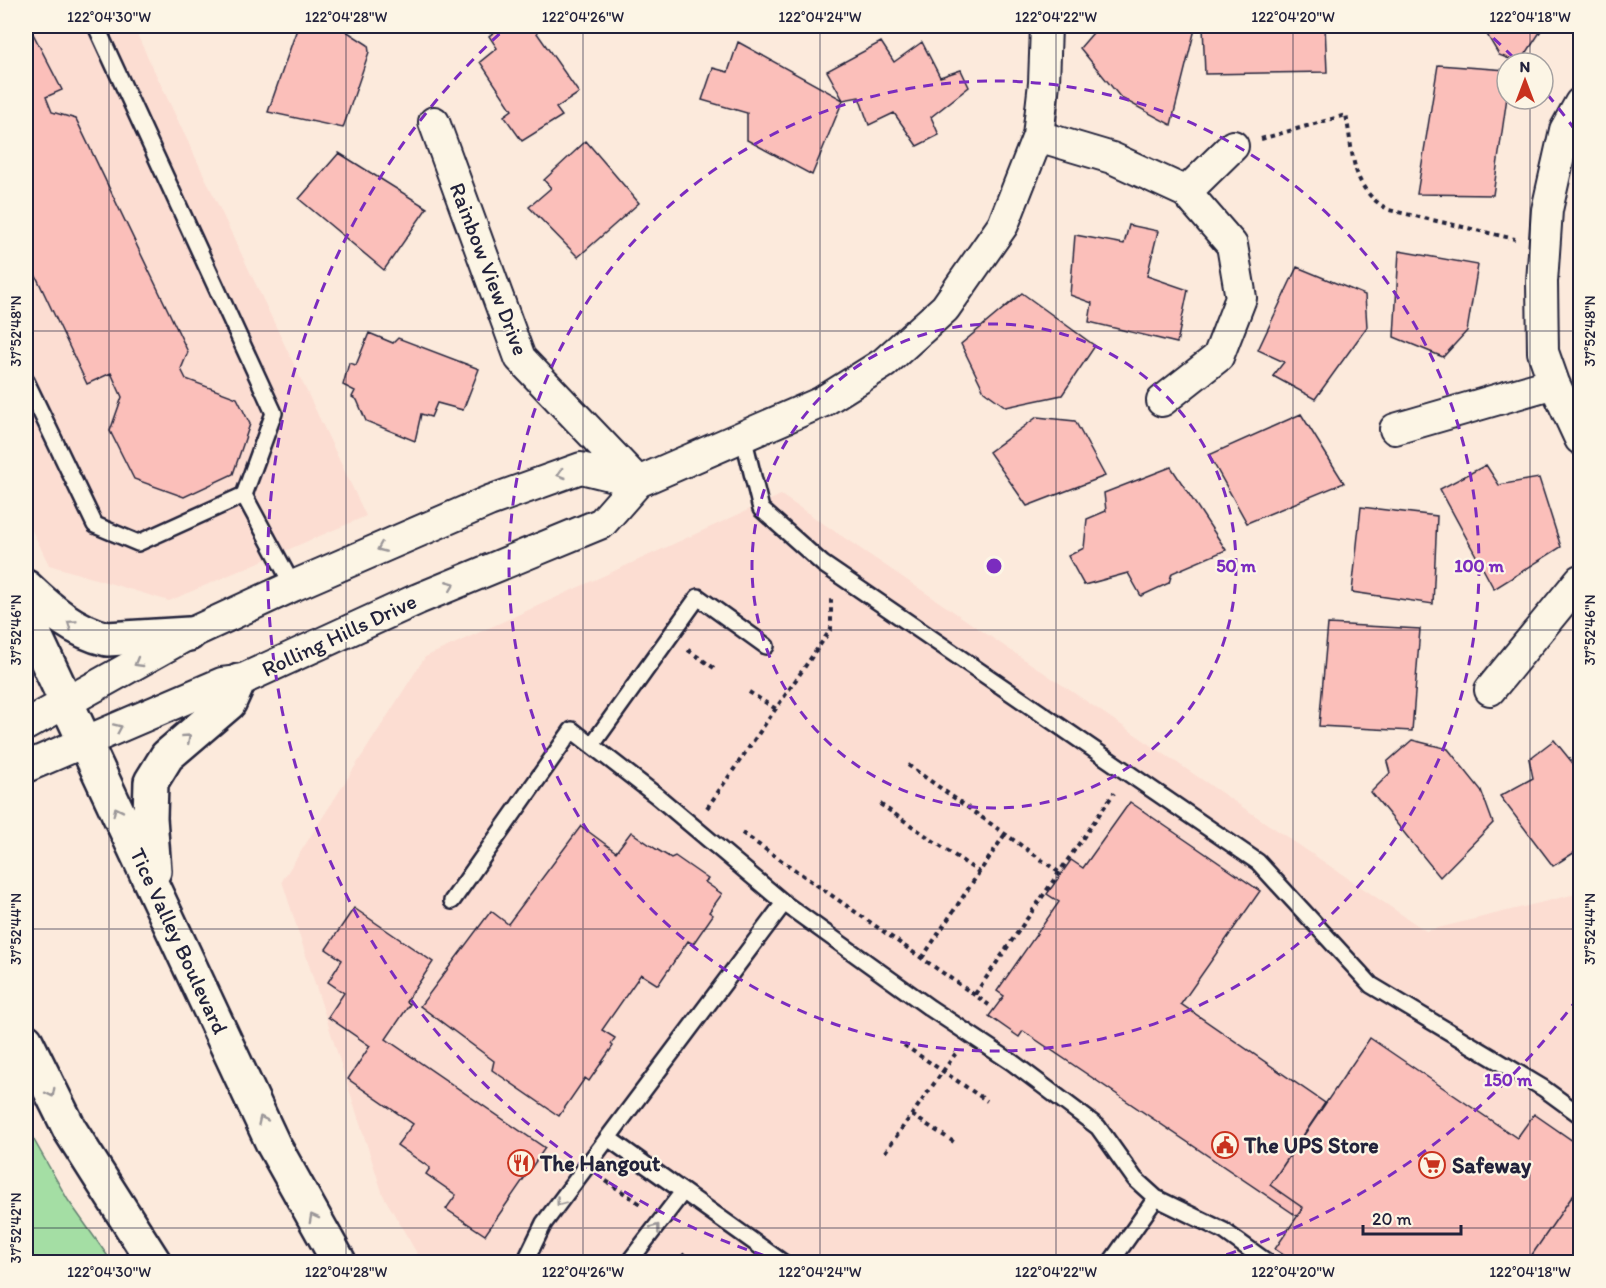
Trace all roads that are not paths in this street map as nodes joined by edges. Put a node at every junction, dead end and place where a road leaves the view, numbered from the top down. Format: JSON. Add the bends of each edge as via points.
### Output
{"nodes":[{"id":1,"x":96,"y":26,"type":"edge"},
{"id":2,"x":1046,"y":26,"type":"edge"},
{"id":3,"x":1581,"y":103,"type":"edge"},
{"id":4,"x":434,"y":122,"type":"dead end"},
{"id":5,"x":1038,"y":136,"type":"junction"},
{"id":6,"x":1233,"y":146,"type":"road end"},
{"id":7,"x":1186,"y":192,"type":"junction"},
{"id":8,"x":26,"y":381,"type":"edge"},
{"id":9,"x":1554,"y":383,"type":"junction"},
{"id":10,"x":1162,"y":401,"type":"dead end"},
{"id":11,"x":1395,"y":429,"type":"dead end"},
{"id":12,"x":743,"y":436,"type":"junction"},
{"id":13,"x":1581,"y":439,"type":"edge"},
{"id":14,"x":638,"y":482,"type":"junction"},
{"id":15,"x":244,"y":495,"type":"junction"},
{"id":16,"x":1581,"y":580,"type":"edge"},
{"id":17,"x":293,"y":586,"type":"junction"},
{"id":18,"x":26,"y":587,"type":"edge"},
{"id":19,"x":26,"y":616,"type":"edge"},
{"id":20,"x":189,"y":634,"type":"junction"},
{"id":21,"x":766,"y":646,"type":"dead end"},
{"id":22,"x":239,"y":681,"type":"junction"},
{"id":23,"x":1490,"y":690,"type":"dead end"},
{"id":24,"x":66,"y":704,"type":"junction"},
{"id":25,"x":26,"y":725,"type":"edge"},
{"id":26,"x":85,"y":743,"type":"junction"},
{"id":27,"x":592,"y":745,"type":"junction"},
{"id":28,"x":26,"y":767,"type":"edge"},
{"id":29,"x":155,"y":888,"type":"junction"},
{"id":30,"x":452,"y":901,"type":"dead end"},
{"id":31,"x":784,"y":903,"type":"junction"},
{"id":32,"x":26,"y":1041,"type":"edge"},
{"id":33,"x":1581,"y":1115,"type":"edge"},
{"id":34,"x":608,"y":1138,"type":"junction"},
{"id":35,"x":682,"y":1193,"type":"junction"},
{"id":36,"x":1156,"y":1198,"type":"junction"},
{"id":37,"x":154,"y":1263,"type":"edge"},
{"id":38,"x":339,"y":1263,"type":"edge"},
{"id":39,"x":525,"y":1263,"type":"edge"},
{"id":40,"x":629,"y":1263,"type":"edge"},
{"id":41,"x":782,"y":1263,"type":"edge"},
{"id":42,"x":1111,"y":1263,"type":"edge"},
{"id":43,"x":1267,"y":1263,"type":"edge"}],
"edges":[{"from":1,"to":15,"type":"lane","via":[[274,413]]},
{"from":2,"to":5,"type":"street","name":"Rolling Hills Drive"},
{"from":3,"to":9,"type":"street","via":[[1565,130],[1547,210],[1543,352]]},
{"from":4,"to":14,"type":"street","name":"Rainbow View Drive","via":[[520,358]]},
{"from":5,"to":7,"type":"street","via":[[1112,158]]},
{"from":5,"to":12,"type":"street","name":"Rolling Hills Drive","via":[[1003,225],[945,308],[884,363],[849,386]]},
{"from":6,"to":7,"type":"street"},
{"from":7,"to":10,"type":"street","via":[[1233,245],[1241,297],[1218,357]]},
{"from":8,"to":15,"type":"lane","via":[[95,525],[138,543]]},
{"from":9,"to":11,"type":"street"},
{"from":9,"to":13,"type":"street"},
{"from":12,"to":14,"type":"street","name":"Rolling Hills Drive"},
{"from":12,"to":33,"type":"lane","via":[[761,510],[823,564],[1258,862],[1371,985]]},
{"from":14,"to":17,"type":"street","one_way":true,"via":[[581,468],[489,501]]},
{"from":22,"to":14,"type":"street","name":"Rolling Hills Drive","one_way":true,"via":[[418,599],[602,523]]},
{"from":15,"to":17,"type":"lane"},
{"from":16,"to":23,"type":"street"},
{"from":17,"to":20,"type":"street"},
{"from":20,"to":18,"type":"street","one_way":true,"via":[[107,639],[96,636],[76,628]]},
{"from":19,"to":24,"type":"street","name":"Tice Valley Boulevard"},
{"from":20,"to":24,"type":"street","one_way":true},
{"from":21,"to":27,"type":"lane","via":[[698,597]]},
{"from":26,"to":22,"type":"street","name":"Rolling Hills Drive","one_way":true,"via":[[222,683]]},
{"from":29,"to":22,"type":"street","one_way":true,"via":[[151,782],[167,756],[229,703]]},
{"from":24,"to":25,"type":"street"},
{"from":24,"to":26,"type":"street","name":"Tice Valley Boulevard"},
{"from":26,"to":28,"type":"street","name":"Rolling Hills Drive"},
{"from":29,"to":26,"type":"street","name":"Tice Valley Boulevard","one_way":true},
{"from":27,"to":30,"type":"lane","via":[[572,730]]},
{"from":27,"to":31,"type":"lane"},
{"from":38,"to":29,"type":"street","name":"Tice Valley Boulevard","one_way":true,"via":[[273,1144]]},
{"from":31,"to":34,"type":"lane"},
{"from":31,"to":36,"type":"lane","via":[[1098,1126],[1135,1179]]},
{"from":32,"to":37,"type":"street","one_way":true,"via":[[70,1130]]},
{"from":34,"to":35,"type":"lane"},
{"from":34,"to":39,"type":"lane","one_way":true,"via":[[544,1223]]},
{"from":40,"to":35,"type":"lane","one_way":true},
{"from":35,"to":41,"type":"lane"},
{"from":36,"to":42,"type":"lane"},
{"from":36,"to":43,"type":"lane","via":[[1224,1232]]}]}
